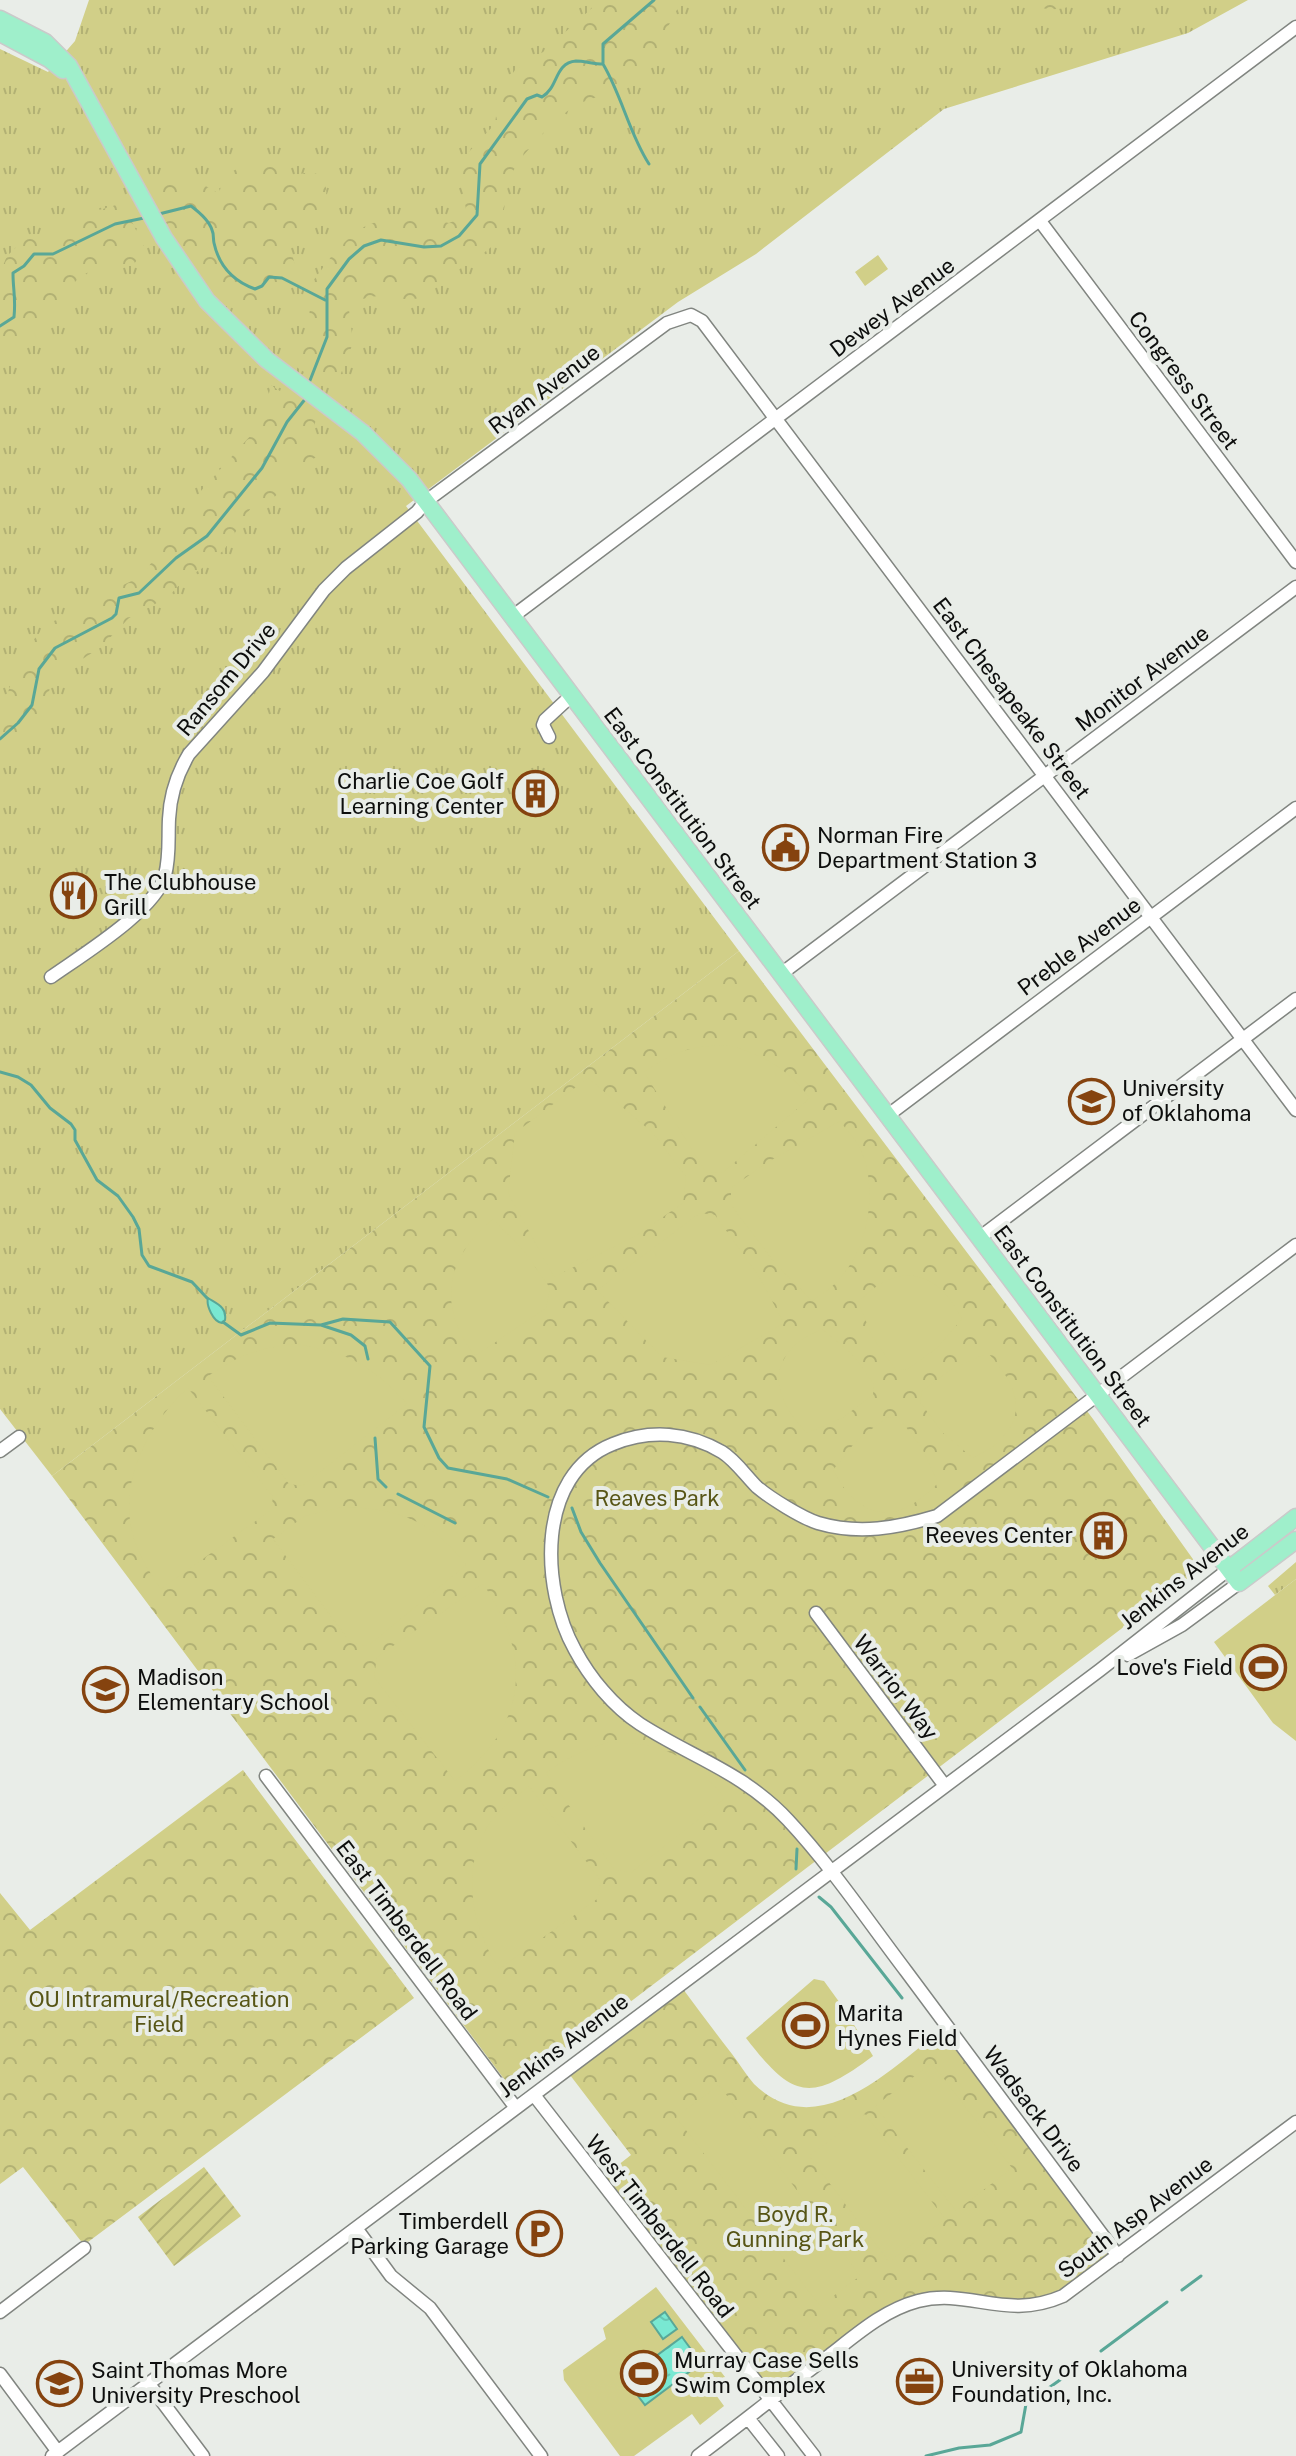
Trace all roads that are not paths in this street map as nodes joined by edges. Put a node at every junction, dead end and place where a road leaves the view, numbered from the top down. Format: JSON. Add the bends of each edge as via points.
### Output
{"nodes":[{"id":1,"x":0,"y":19,"type":"edge"},
{"id":2,"x":1296,"y":27,"type":"edge"},
{"id":3,"x":0,"y":33,"type":"edge"},
{"id":4,"x":76,"y":81,"type":"junction"},
{"id":5,"x":1040,"y":221,"type":"junction"},
{"id":6,"x":691,"y":315,"type":"joint"},
{"id":7,"x":776,"y":418,"type":"junction"},
{"id":8,"x":425,"y":502,"type":"junction"},
{"id":9,"x":1296,"y":562,"type":"edge"},
{"id":10,"x":1296,"y":587,"type":"edge"},
{"id":11,"x":512,"y":617,"type":"junction"},
{"id":12,"x":571,"y":696,"type":"junction"},
{"id":13,"x":549,"y":737,"type":"dead end"},
{"id":14,"x":1044,"y":776,"type":"junction"},
{"id":15,"x":1296,"y":808,"type":"edge"},
{"id":16,"x":1150,"y":918,"type":"junction"},
{"id":17,"x":781,"y":974,"type":"junction"},
{"id":18,"x":51,"y":977,"type":"dead end"},
{"id":19,"x":1296,"y":999,"type":"edge"},
{"id":20,"x":1243,"y":1040,"type":"junction"},
{"id":21,"x":1296,"y":1110,"type":"edge"},
{"id":22,"x":887,"y":1116,"type":"junction"},
{"id":23,"x":979,"y":1238,"type":"junction"},
{"id":24,"x":1296,"y":1245,"type":"edge"},
{"id":25,"x":1098,"y":1396,"type":"junction"},
{"id":26,"x":19,"y":1437,"type":"dead end"},
{"id":27,"x":0,"y":1451,"type":"edge"},
{"id":28,"x":1296,"y":1517,"type":"edge"},
{"id":29,"x":1296,"y":1540,"type":"edge"},
{"id":30,"x":1234,"y":1576,"type":"junction"},
{"id":31,"x":816,"y":1613,"type":"dead end"},
{"id":32,"x":266,"y":1776,"type":"dead end"},
{"id":33,"x":945,"y":1786,"type":"junction"},
{"id":34,"x":830,"y":1872,"type":"junction"},
{"id":35,"x":534,"y":2095,"type":"junction"},
{"id":36,"x":516,"y":2108,"type":"junction"},
{"id":37,"x":1296,"y":2122,"type":"edge"},
{"id":38,"x":356,"y":2228,"type":"junction"},
{"id":39,"x":84,"y":2248,"type":"dead end"},
{"id":40,"x":1118,"y":2256,"type":"junction"},
{"id":41,"x":0,"y":2312,"type":"edge"},
{"id":42,"x":0,"y":2374,"type":"edge"},
{"id":43,"x":149,"y":2384,"type":"junction"},
{"id":44,"x":770,"y":2401,"type":"junction"},
{"id":45,"x":748,"y":2418,"type":"junction"},
{"id":46,"x":55,"y":2454,"type":"edge"},
{"id":47,"x":203,"y":2456,"type":"edge"},
{"id":48,"x":541,"y":2456,"type":"edge"},
{"id":49,"x":698,"y":2456,"type":"edge"},
{"id":50,"x":778,"y":2456,"type":"edge"},
{"id":51,"x":814,"y":2456,"type":"edge"}],
"edges":[{"from":1,"to":4,"type":"main road","name":"East Constitution Street","via":[[57,52]]},
{"from":2,"to":5,"type":"street","name":"Dewey Avenue"},
{"from":3,"to":4,"type":"main road","name":"East Constitution Street","via":[[49,59]]},
{"from":4,"to":8,"type":"main road","name":"East Constitution Street","via":[[176,257],[207,301],[280,372],[382,449]]},
{"from":5,"to":7,"type":"street","name":"Dewey Avenue"},
{"from":5,"to":9,"type":"street","name":"Congress Street"},
{"from":6,"to":7,"type":"street","name":"East Chesapeake Street","via":[[702,321]]},
{"from":6,"to":8,"type":"street","name":"Ryan Avenue","via":[[667,323]]},
{"from":7,"to":11,"type":"street","name":"Dewey Avenue"},
{"from":7,"to":14,"type":"street","name":"East Chesapeake Street"},
{"from":8,"to":11,"type":"main road","name":"East Constitution Street"},
{"from":8,"to":18,"type":"street","name":"Ransom Drive","via":[[324,590],[263,672],[189,754],[173,789],[168,861],[153,900]]},
{"from":10,"to":14,"type":"street","name":"Monitor Avenue"},
{"from":11,"to":12,"type":"main road","name":"East Constitution Street"},
{"from":12,"to":13,"type":"street","via":[[545,720]]},
{"from":12,"to":17,"type":"main road","name":"East Constitution Street"},
{"from":14,"to":16,"type":"street","name":"East Chesapeake Street"},
{"from":14,"to":17,"type":"street","name":"Monitor Avenue"},
{"from":15,"to":16,"type":"street","name":"Preble Avenue"},
{"from":16,"to":20,"type":"street","name":"East Chesapeake Street"},
{"from":16,"to":22,"type":"street","name":"Preble Avenue"},
{"from":17,"to":22,"type":"main road","name":"East Constitution Street"},
{"from":19,"to":20,"type":"street"},
{"from":20,"to":21,"type":"street","name":"East Chesapeake Street"},
{"from":20,"to":23,"type":"street"},
{"from":22,"to":23,"type":"main road","name":"East Constitution Street"},
{"from":23,"to":25,"type":"main road","name":"East Constitution Street"},
{"from":24,"to":25,"type":"street","name":"Wadsack Drive"},
{"from":25,"to":30,"type":"main road","name":"East Constitution Street"},
{"from":25,"to":34,"type":"street","name":"Wadsack Drive","via":[[956,1504],[905,1525],[870,1530],[815,1522],[760,1490],[723,1453],[678,1435],[652,1433],[610,1445],[581,1467],[564,1489],[552,1526],[556,1598],[573,1648],[595,1681],[637,1722],[714,1763],[769,1802]]},
{"from":26,"to":27,"type":"street"},
{"from":28,"to":30,"type":"main road","name":"Jenkins Avenue"},
{"from":29,"to":30,"type":"main road","name":"Jenkins Avenue"},
{"from":30,"to":33,"type":"street","name":"Jenkins Avenue","via":[[1182,1625],[1100,1670]]},
{"from":31,"to":33,"type":"street","name":"Warrior Way"},
{"from":32,"to":36,"type":"street","name":"East Timberdell Road"},
{"from":33,"to":34,"type":"street","name":"Jenkins Avenue"},
{"from":34,"to":35,"type":"street","name":"Jenkins Avenue"},
{"from":34,"to":40,"type":"street","name":"Wadsack Drive"},
{"from":35,"to":36,"type":"street","name":"Jenkins Avenue"},
{"from":35,"to":44,"type":"street","name":"West Timberdell Road"},
{"from":36,"to":38,"type":"street","name":"Jenkins Avenue"},
{"from":37,"to":40,"type":"street","name":"South Asp Avenue"},
{"from":38,"to":43,"type":"street","name":"Jenkins Avenue"},
{"from":38,"to":48,"type":"street","via":[[391,2276],[430,2308]]},
{"from":39,"to":41,"type":"street"},
{"from":40,"to":44,"type":"street","name":"South Asp Avenue","via":[[1063,2296],[1036,2305],[1010,2308],[934,2299],[895,2309]]},
{"from":42,"to":46,"type":"street"},
{"from":43,"to":46,"type":"street","name":"Jenkins Avenue"},
{"from":43,"to":47,"type":"street"},
{"from":44,"to":45,"type":"street","name":"South Asp Avenue"},
{"from":44,"to":51,"type":"street","name":"West Timberdell Road"},
{"from":45,"to":49,"type":"street","name":"South Asp Avenue"},
{"from":45,"to":50,"type":"street"}]}
